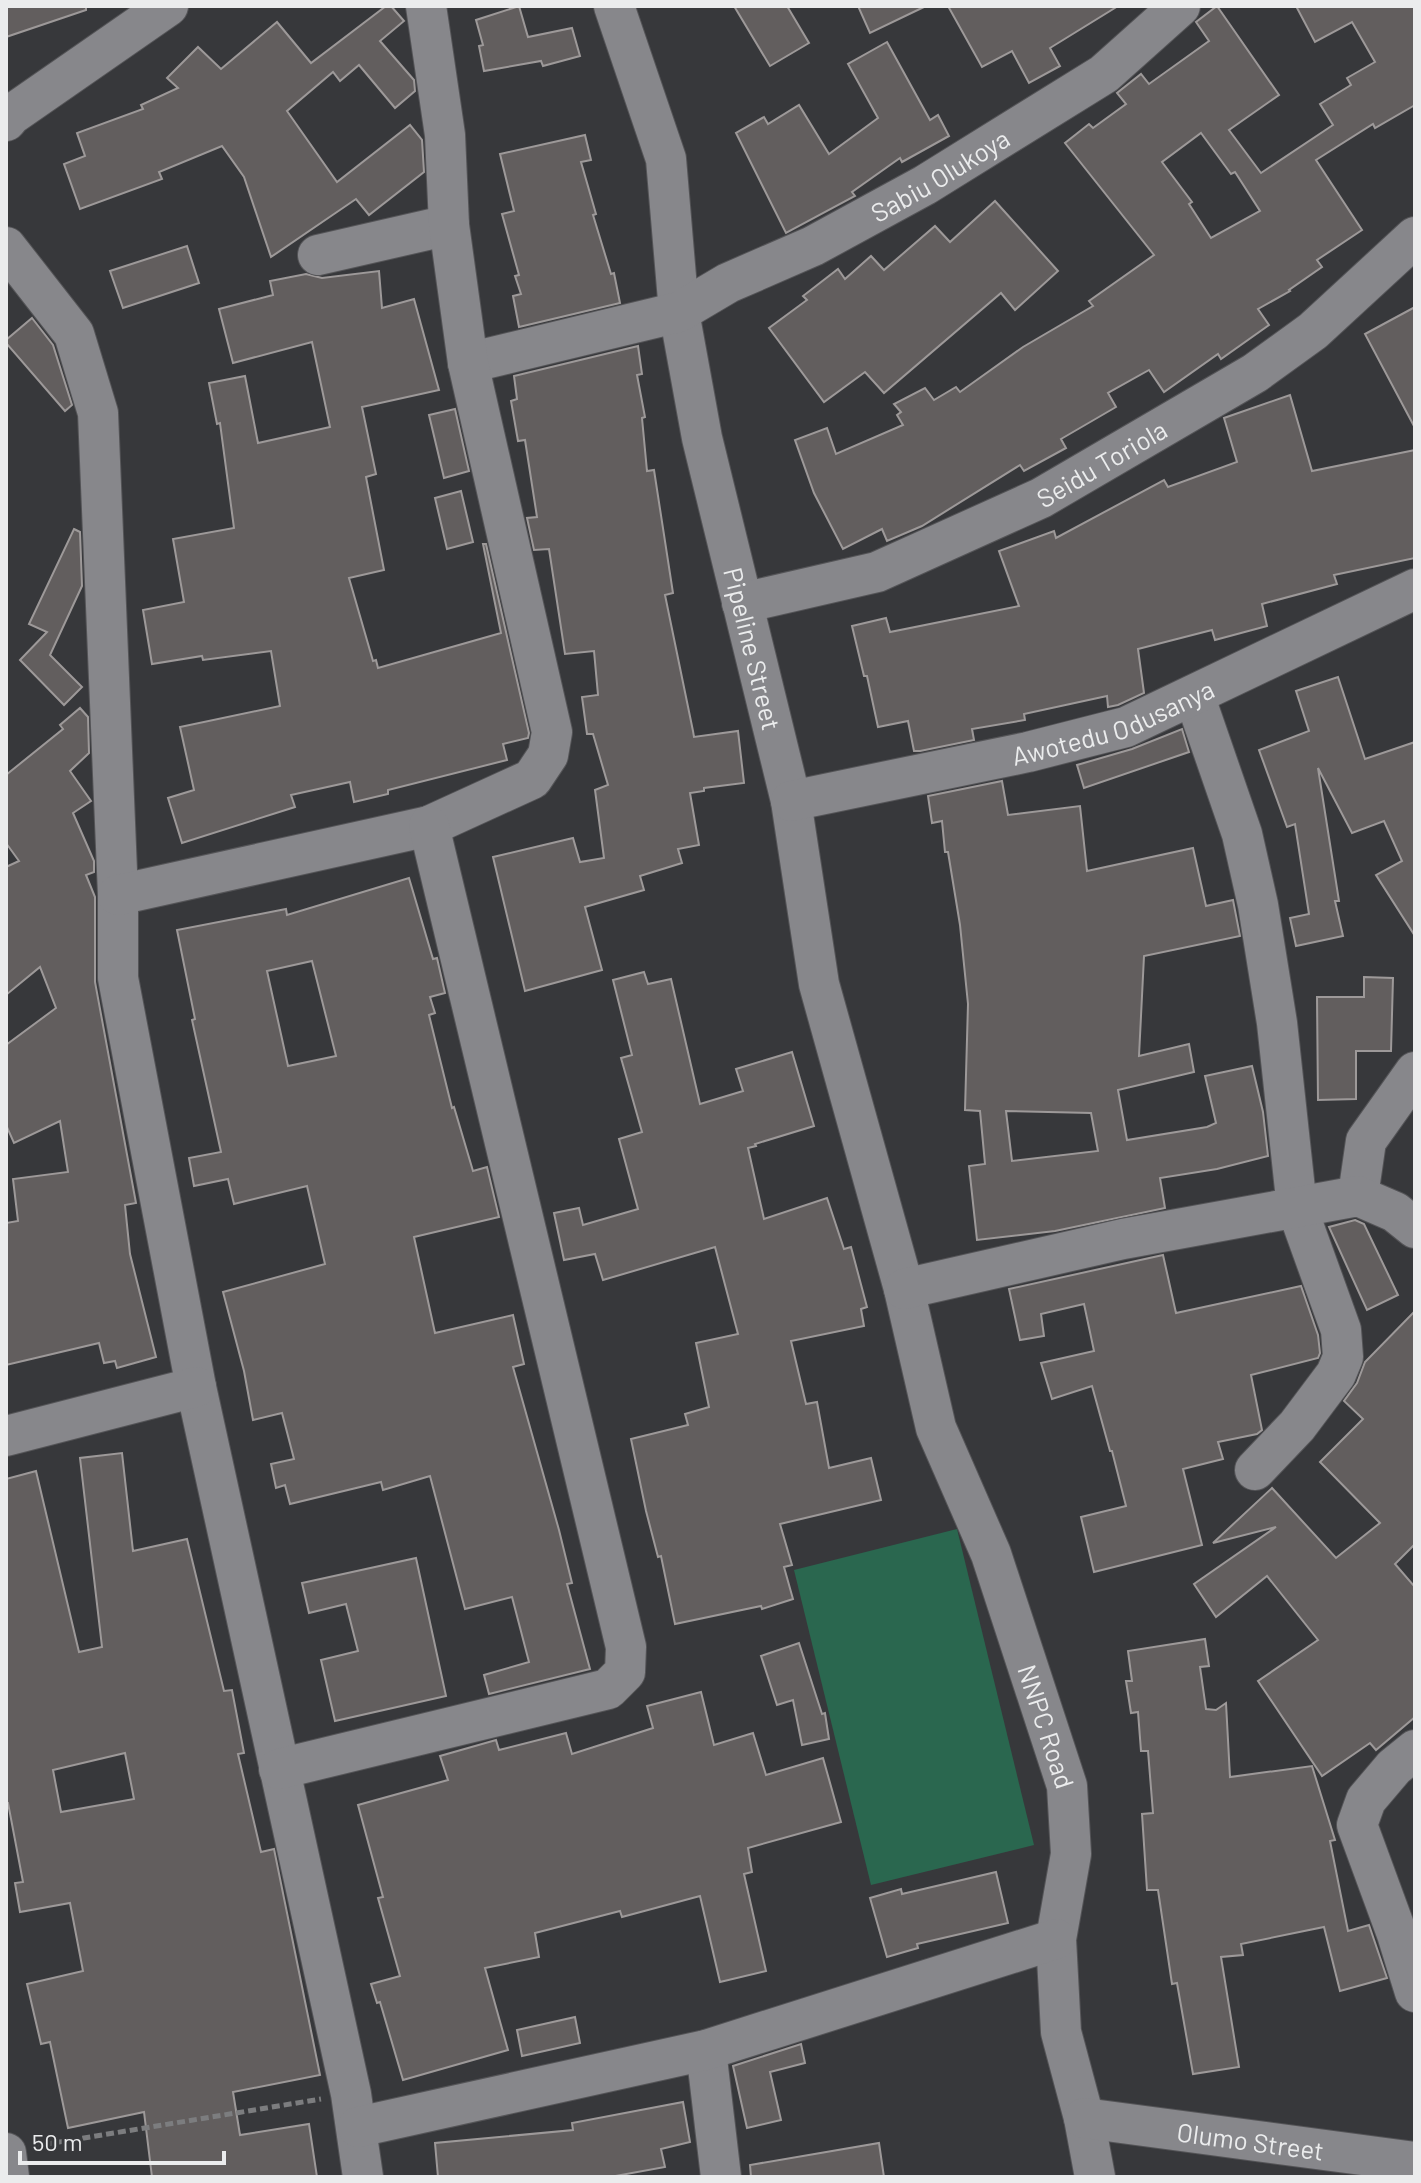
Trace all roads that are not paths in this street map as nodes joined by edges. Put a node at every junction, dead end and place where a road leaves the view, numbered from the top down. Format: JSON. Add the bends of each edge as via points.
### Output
{"nodes":[{"id":1,"x":426,"y":6,"type":"edge"},
{"id":2,"x":1180,"y":6,"type":"edge"},
{"id":3,"x":622,"y":9,"type":"edge"},
{"id":4,"x":153,"y":11,"type":"edge"},
{"id":5,"x":6,"y":121,"type":"edge"},
{"id":6,"x":449,"y":225,"type":"junction"},
{"id":7,"x":1415,"y":237,"type":"edge"},
{"id":8,"x":6,"y":247,"type":"edge"},
{"id":9,"x":318,"y":255,"type":"dead end"},
{"id":10,"x":679,"y":312,"type":"junction"},
{"id":11,"x":468,"y":363,"type":"junction"},
{"id":12,"x":1415,"y":589,"type":"edge"},
{"id":13,"x":742,"y":603,"type":"junction"},
{"id":14,"x":1194,"y":695,"type":"junction"},
{"id":15,"x":791,"y":801,"type":"junction"},
{"id":16,"x":429,"y":826,"type":"junction"},
{"id":17,"x":118,"y":895,"type":"junction"},
{"id":18,"x":1415,"y":1072,"type":"edge"},
{"id":19,"x":1358,"y":1196,"type":"junction"},
{"id":20,"x":1297,"y":1208,"type":"junction"},
{"id":21,"x":1415,"y":1228,"type":"edge"},
{"id":22,"x":904,"y":1289,"type":"junction"},
{"id":23,"x":196,"y":1387,"type":"junction"},
{"id":24,"x":6,"y":1436,"type":"edge"},
{"id":25,"x":1255,"y":1470,"type":"dead end"},
{"id":26,"x":1415,"y":1750,"type":"edge"},
{"id":27,"x":279,"y":1769,"type":"junction"},
{"id":28,"x":1056,"y":1939,"type":"junction"},
{"id":29,"x":1415,"y":1992,"type":"edge"},
{"id":30,"x":706,"y":2050,"type":"junction"},
{"id":31,"x":354,"y":2110,"type":"junction"},
{"id":32,"x":1084,"y":2118,"type":"junction"},
{"id":33,"x":1415,"y":2162,"type":"edge"},
{"id":34,"x":363,"y":2177,"type":"edge"},
{"id":35,"x":721,"y":2177,"type":"edge"},
{"id":36,"x":1095,"y":2177,"type":"edge"}],
"edges":[{"from":1,"to":6,"type":"street","via":[[445,135]]},
{"from":2,"to":10,"type":"street","name":"Sabiu Olukoya","via":[[1104,74],[925,185]]},
{"from":3,"to":10,"type":"street","name":"Pipeline Street","via":[[666,159]]},
{"from":4,"to":5,"type":"street"},
{"from":6,"to":9,"type":"street"},
{"from":6,"to":11,"type":"street"},
{"from":7,"to":13,"type":"street","name":"Seidu Toriola","via":[[1313,331],[1255,373],[1041,498],[877,572]]},
{"from":8,"to":17,"type":"street","via":[[74,334],[98,413]]},
{"from":10,"to":11,"type":"street","name":"Sabiu Olukoya"},
{"from":10,"to":13,"type":"street","name":"Pipeline Street","via":[[702,438]]},
{"from":11,"to":16,"type":"street","via":[[552,732],[548,755],[532,779]]},
{"from":12,"to":14,"type":"street","name":"Awotedu Odusanya"},
{"from":13,"to":15,"type":"street","name":"Pipeline Street"},
{"from":14,"to":15,"type":"street","name":"Awotedu Odusanya","via":[[1126,727]]},
{"from":14,"to":20,"type":"street","via":[[1242,834],[1258,905]]},
{"from":15,"to":22,"type":"street","name":"Pipeline Street","via":[[819,984]]},
{"from":16,"to":17,"type":"street"},
{"from":16,"to":27,"type":"street","via":[[626,1647],[625,1672],[608,1689]]},
{"from":17,"to":23,"type":"street","via":[[118,978]]},
{"from":18,"to":19,"type":"street","via":[[1366,1141]]},
{"from":19,"to":20,"type":"street"},
{"from":19,"to":21,"type":"street","via":[[1395,1212]]},
{"from":20,"to":22,"type":"street","via":[[1123,1239]]},
{"from":20,"to":25,"type":"street","via":[[1341,1330],[1343,1357],[1319,1398]]},
{"from":22,"to":28,"type":"street","name":"NNPC Road","via":[[936,1428],[991,1554],[1067,1786],[1071,1854]]},
{"from":23,"to":24,"type":"street"},
{"from":23,"to":27,"type":"street"},
{"from":26,"to":29,"type":"street","via":[[1366,1800],[1357,1825]]},
{"from":27,"to":31,"type":"street"},
{"from":28,"to":30,"type":"street"},
{"from":28,"to":32,"type":"street","name":"NNPC Road","via":[[1061,2032]]},
{"from":30,"to":31,"type":"street"},
{"from":30,"to":35,"type":"street"},
{"from":31,"to":34,"type":"street"},
{"from":32,"to":33,"type":"street","name":"Olumo Street"},
{"from":32,"to":36,"type":"street","name":"NNPC Road"}]}
